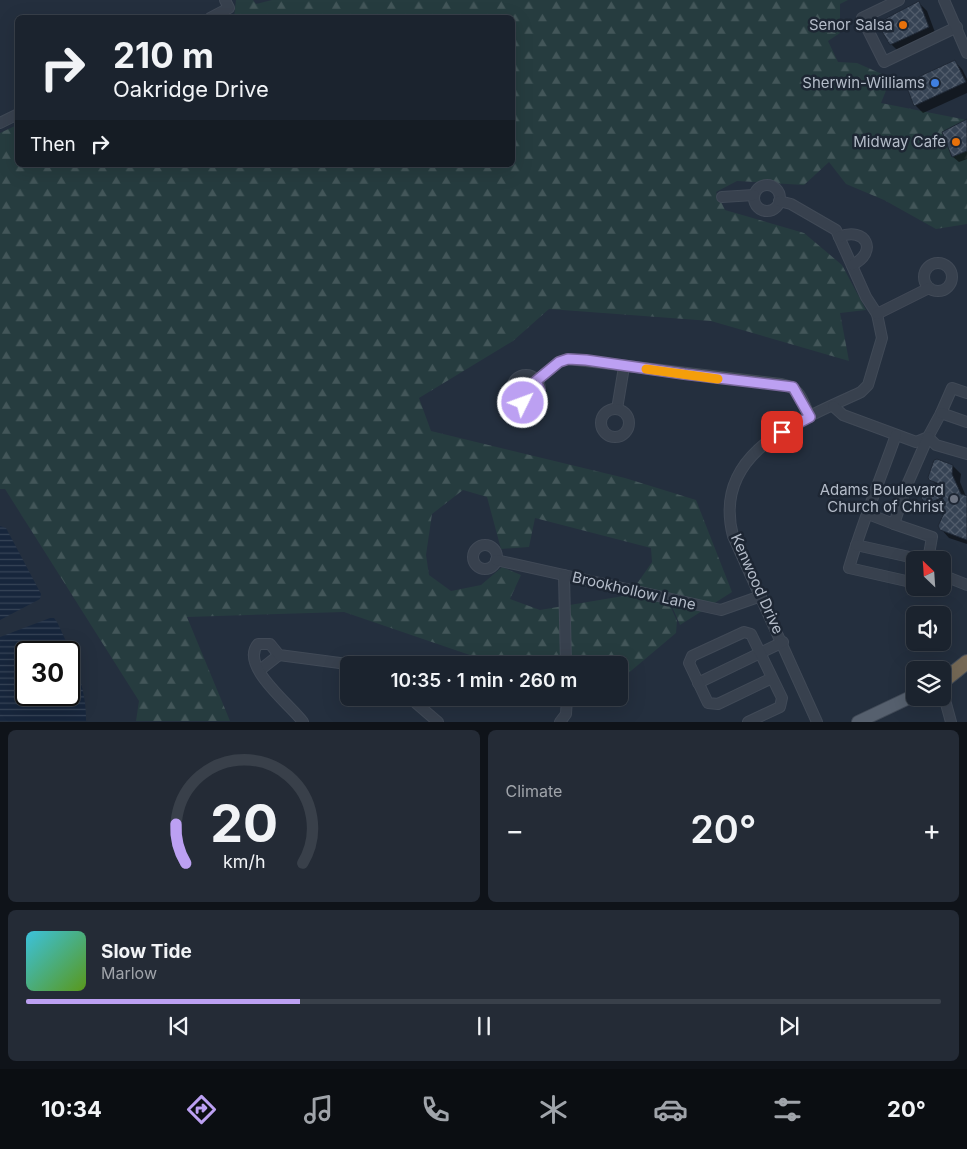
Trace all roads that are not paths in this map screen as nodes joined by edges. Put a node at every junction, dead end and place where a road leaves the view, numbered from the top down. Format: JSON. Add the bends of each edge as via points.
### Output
{"nodes":[{"id":1,"x":225,"y":0,"type":"edge"},
{"id":2,"x":899,"y":0,"type":"edge"},
{"id":3,"x":944,"y":0,"type":"edge"},
{"id":4,"x":216,"y":15,"type":"edge"},
{"id":5,"x":957,"y":27,"type":"junction"},
{"id":6,"x":967,"y":52,"type":"edge"},
{"id":7,"x":15,"y":116,"type":"edge"},
{"id":8,"x":0,"y":123,"type":"edge"},
{"id":9,"x":754,"y":195,"type":"junction"},
{"id":10,"x":722,"y":197,"type":"dead end"},
{"id":11,"x":779,"y":201,"type":"junction"},
{"id":12,"x":839,"y":237,"type":"junction"},
{"id":13,"x":852,"y":265,"type":"junction"},
{"id":14,"x":929,"y":288,"type":"dead end"},
{"id":15,"x":877,"y":314,"type":"junction"},
{"id":16,"x":624,"y":367,"type":"junction"},
{"id":17,"x":536,"y":381,"type":"dead end"},
{"id":18,"x":967,"y":393,"type":"edge"},
{"id":19,"x":832,"y":406,"type":"junction"},
{"id":20,"x":617,"y":409,"type":"dead end"},
{"id":21,"x":942,"y":413,"type":"junction"},
{"id":22,"x":810,"y":417,"type":"junction"},
{"id":23,"x":967,"y":422,"type":"edge"},
{"id":24,"x":896,"y":435,"type":"junction"},
{"id":25,"x":928,"y":437,"type":"junction"},
{"id":26,"x":967,"y":454,"type":"edge"},
{"id":27,"x":868,"y":514,"type":"junction"},
{"id":28,"x":894,"y":524,"type":"junction"},
{"id":29,"x":856,"y":545,"type":"junction"},
{"id":30,"x":930,"y":551,"type":"edge"},
{"id":31,"x":906,"y":556,"type":"edge"},
{"id":32,"x":496,"y":560,"type":"dead end"},
{"id":33,"x":564,"y":574,"type":"junction"},
{"id":34,"x":951,"y":579,"type":"edge"},
{"id":35,"x":906,"y":581,"type":"edge"},
{"id":36,"x":967,"y":585,"type":"edge"},
{"id":37,"x":761,"y":596,"type":"junction"},
{"id":38,"x":783,"y":642,"type":"junction"},
{"id":39,"x":760,"y":653,"type":"junction"},
{"id":40,"x":278,"y":655,"type":"junction"},
{"id":41,"x":566,"y":656,"type":"edge"},
{"id":42,"x":967,"y":662,"type":"edge"},
{"id":43,"x":340,"y":663,"type":"edge"},
{"id":44,"x":260,"y":670,"type":"junction"},
{"id":45,"x":967,"y":671,"type":"edge"},
{"id":46,"x":951,"y":675,"type":"edge"},
{"id":47,"x":772,"y":678,"type":"junction"},
{"id":48,"x":951,"y":679,"type":"edge"},
{"id":49,"x":698,"y":684,"type":"junction"},
{"id":50,"x":906,"y":699,"type":"edge"},
{"id":51,"x":419,"y":706,"type":"edge"},
{"id":52,"x":566,"y":706,"type":"edge"},
{"id":53,"x":947,"y":706,"type":"edge"},
{"id":54,"x":303,"y":722,"type":"edge"},
{"id":55,"x":438,"y":722,"type":"edge"},
{"id":56,"x":560,"y":722,"type":"edge"},
{"id":57,"x":748,"y":722,"type":"edge"},
{"id":58,"x":817,"y":722,"type":"edge"},
{"id":59,"x":858,"y":722,"type":"edge"},
{"id":60,"x":951,"y":722,"type":"edge"}],
"edges":[{"from":1,"to":4,"type":"street","via":[[229,8]]},
{"from":2,"to":5,"type":"street","via":[[862,18],[884,62]]},
{"from":3,"to":5,"type":"street"},
{"from":5,"to":6,"type":"street"},
{"from":7,"to":8,"type":"street"},
{"from":9,"to":10,"type":"street","name":"Kenwood Drive"},
{"from":9,"to":11,"type":"street","via":[[755,204],[765,210],[773,209]]},
{"from":9,"to":11,"type":"street","name":"Kenwood Drive","via":[[762,186],[770,186],[777,191]]},
{"from":11,"to":12,"type":"street","name":"Kenwood Drive","via":[[791,204],[836,230]]},
{"from":12,"to":13,"type":"street","name":"Kenwood Drive"},
{"from":12,"to":13,"type":"street","via":[[859,235],[866,241],[866,254]]},
{"from":13,"to":15,"type":"street","name":"Kenwood Drive"},
{"from":14,"to":15,"type":"street"},
{"from":15,"to":19,"type":"street","name":"Kenwood Drive","via":[[882,338],[868,385],[861,392]]},
{"from":16,"to":17,"type":"street","via":[[568,359],[559,362]]},
{"from":16,"to":20,"type":"street"},
{"from":16,"to":22,"type":"street","via":[[793,387]]},
{"from":18,"to":21,"type":"street","via":[[952,388]]},
{"from":19,"to":22,"type":"street","name":"Kenwood Drive"},
{"from":19,"to":24,"type":"street","via":[[843,415]]},
{"from":21,"to":23,"type":"street"},
{"from":21,"to":25,"type":"street"},
{"from":22,"to":37,"type":"street","name":"Kenwood Drive","via":[[759,446],[745,461],[732,490],[729,520],[733,536]]},
{"from":24,"to":25,"type":"street","via":[[916,442]]},
{"from":24,"to":27,"type":"street"},
{"from":25,"to":26,"type":"street","via":[[936,445]]},
{"from":25,"to":28,"type":"street"},
{"from":27,"to":28,"type":"street"},
{"from":27,"to":29,"type":"street"},
{"from":28,"to":30,"type":"street","via":[[932,537]]},
{"from":29,"to":31,"type":"street"},
{"from":29,"to":35,"type":"street","via":[[849,568]]},
{"from":32,"to":33,"type":"street"},
{"from":33,"to":37,"type":"street","name":"Brookhollow Lane","via":[[721,610]]},
{"from":33,"to":41,"type":"street","name":"Brookhollow Lane"},
{"from":34,"to":36,"type":"street"},
{"from":37,"to":38,"type":"street","name":"Kenwood Drive"},
{"from":38,"to":39,"type":"street"},
{"from":38,"to":58,"type":"street","name":"Kenwood Drive"},
{"from":39,"to":47,"type":"street"},
{"from":39,"to":49,"type":"street"},
{"from":39,"to":49,"type":"street","via":[[751,634],[744,632],[692,656],[689,663]]},
{"from":40,"to":43,"type":"street"},
{"from":40,"to":44,"type":"street"},
{"from":40,"to":44,"type":"street","via":[[270,644],[258,644],[254,657]]},
{"from":42,"to":46,"type":"highway"},
{"from":44,"to":54,"type":"street","via":[[264,682]]},
{"from":45,"to":48,"type":"main road"},
{"from":47,"to":49,"type":"street","via":[[718,704],[708,703]]},
{"from":47,"to":57,"type":"street","via":[[782,698],[780,707]]},
{"from":50,"to":59,"type":"main road"},
{"from":51,"to":55,"type":"street"},
{"from":52,"to":56,"type":"street","via":[[566,714]]},
{"from":53,"to":60,"type":"street"}]}
